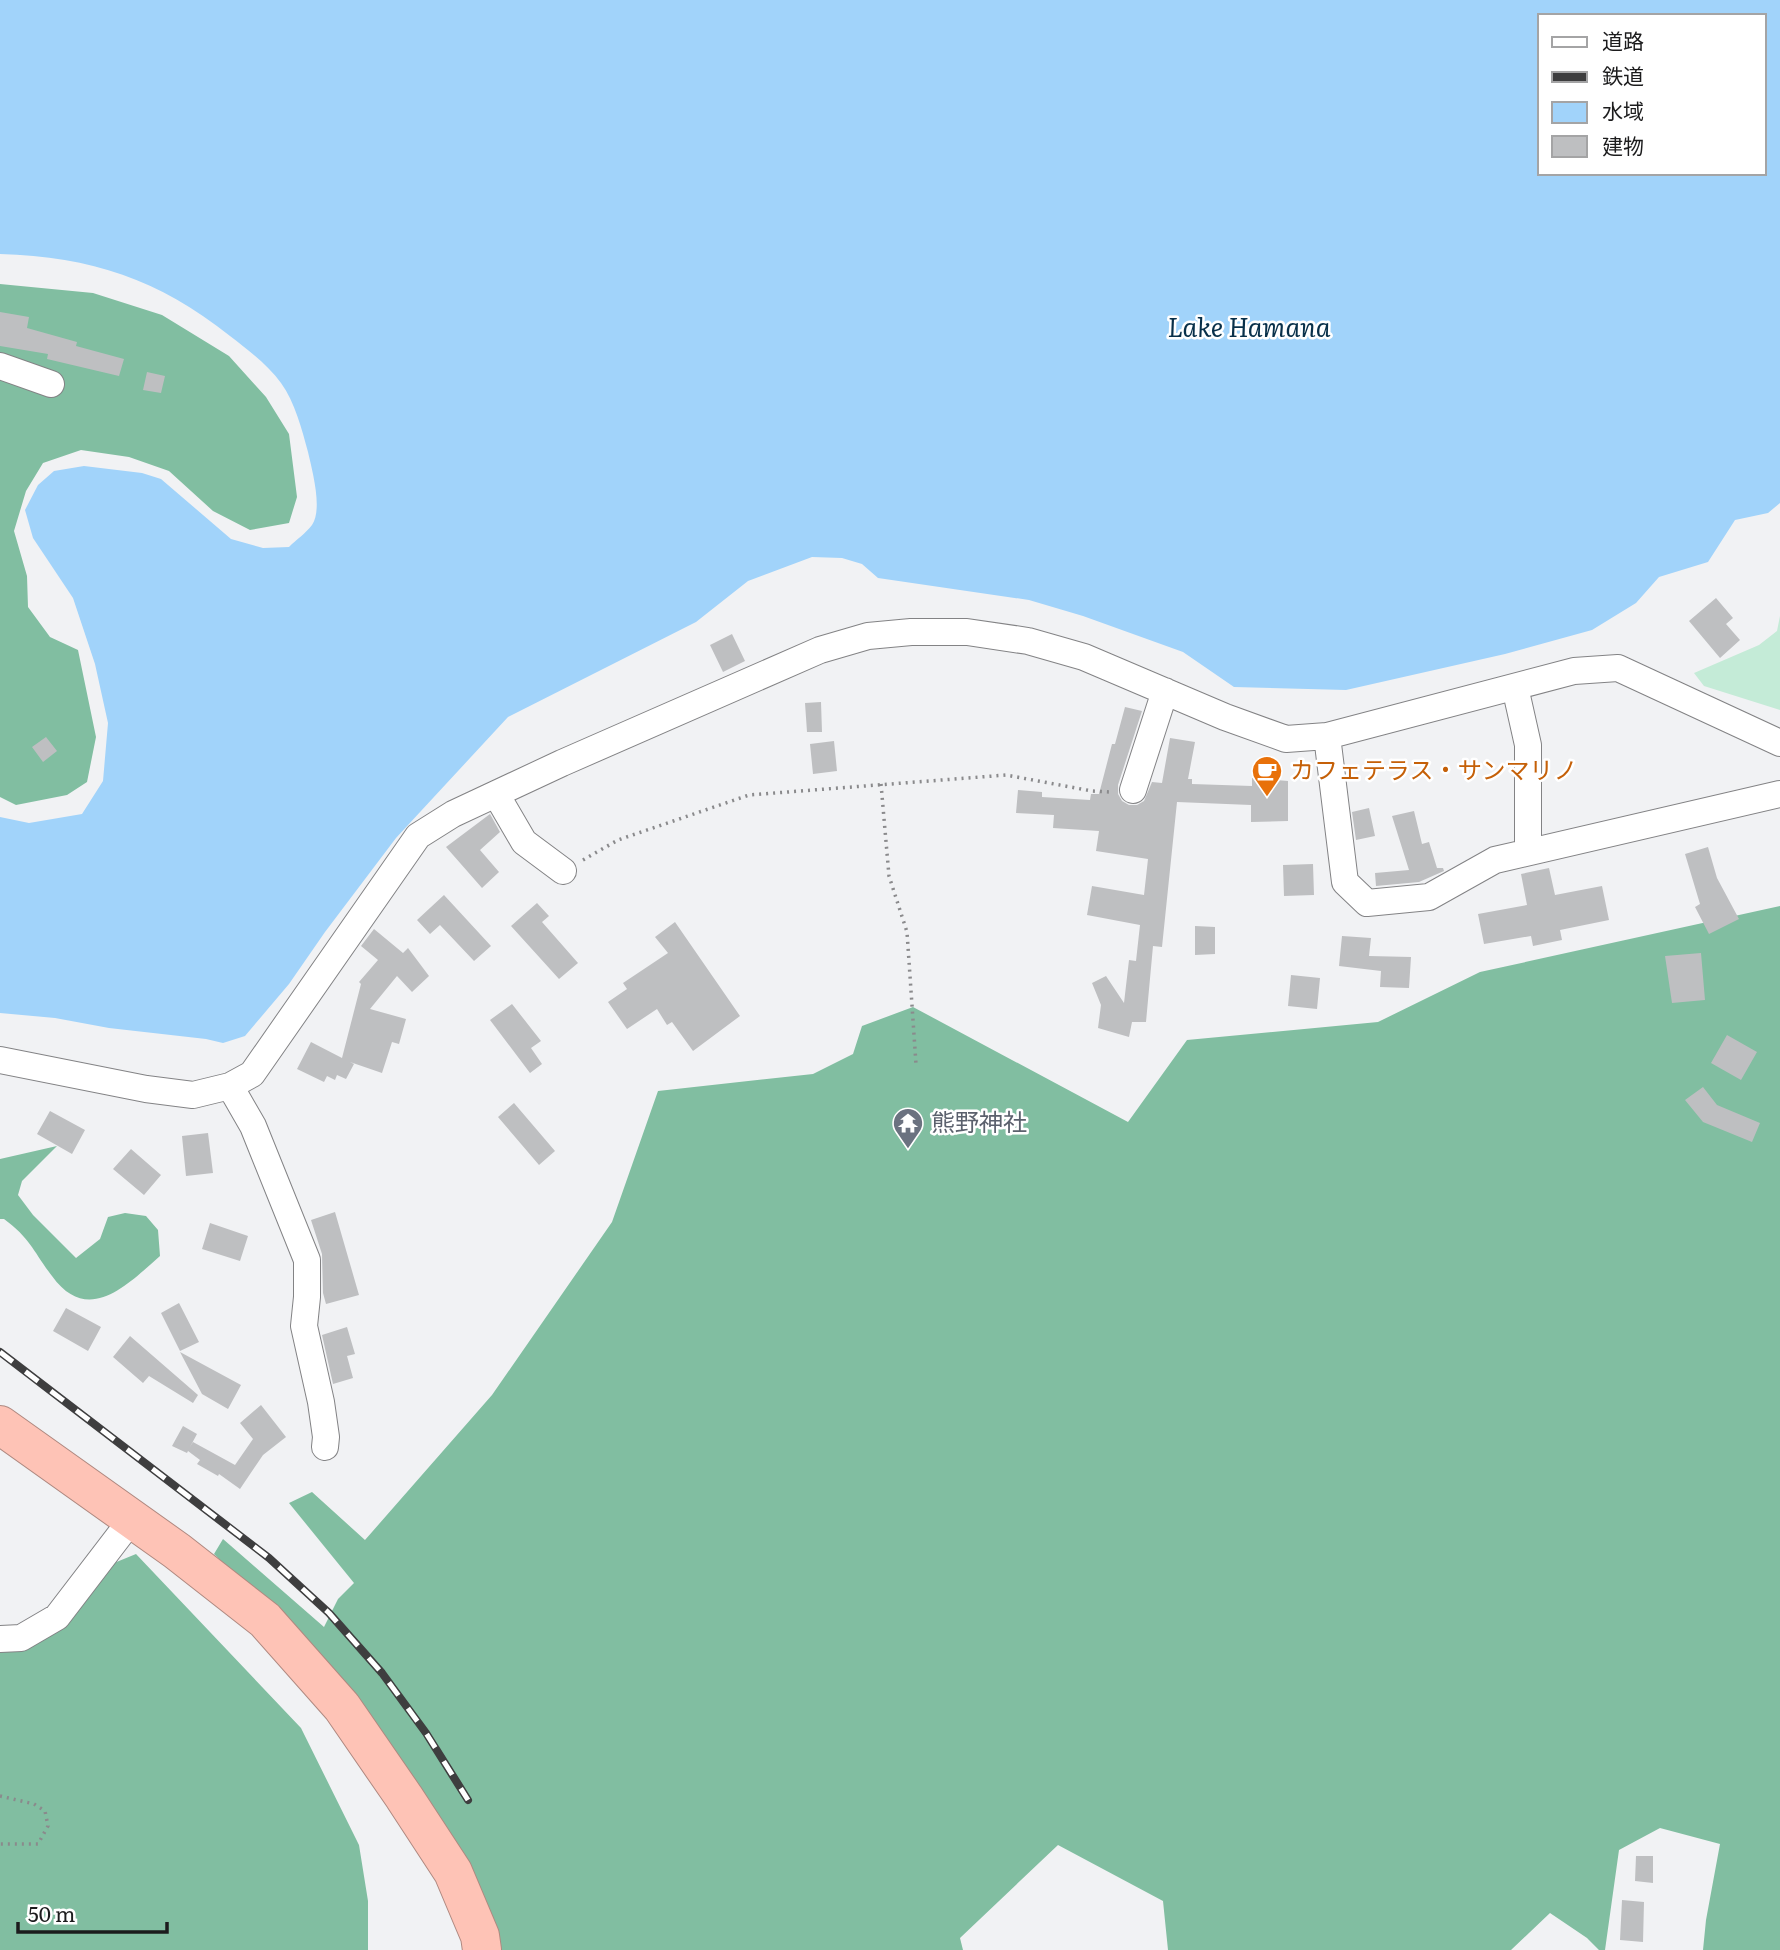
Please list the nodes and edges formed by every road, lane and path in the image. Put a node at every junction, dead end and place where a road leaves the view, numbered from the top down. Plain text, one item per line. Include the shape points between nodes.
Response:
1 (0, 366) edge
2 (51, 384) dead end
3 (1515, 687) junction
4 (1165, 691) junction
5 (1327, 736) junction
6 (1780, 743) edge
7 (881, 784) junction
8 (1133, 790) joint
9 (496, 794) junction
10 (1780, 794) edge
11 (1528, 851) junction
12 (563, 871) joint
13 (0, 1060) edge
14 (916, 1064) dead end
15 (230, 1086) junction
16 (0, 1425) edge
17 (325, 1447) dead end
18 (132, 1519) junction
19 (0, 1639) edge
20 (0, 1796) edge
21 (0, 1844) edge
22 (482, 1950) edge

1 - 2 street
3 - 5 street
3 - 6 street via 1574,671 1618,668
3 - 11 street via 1528,745
4 - 5 street via 1286,739
4 - 8 street
4 - 9 street via 1084,657 1028,640 967,632 867,636 820,650
5 - 11 street via 1345,882 1367,903 1429,897 1495,860
7 - 8 path via 1006,775 1092,791
7 - 12 path via 749,795 618,840
7 - 14 path via 889,876 907,932
9 - 12 street via 524,842
9 - 15 street via 418,836 253,1074
10 - 11 street
13 - 15 street via 193,1095
15 - 17 street via 253,1126 307,1260 304,1326 321,1402
16 - 18 highway
18 - 19 street via 57,1617 21,1638
18 - 22 highway via 265,1620 342,1707 453,1872
20 - 21 path via 46,1811 48,1826 38,1844

